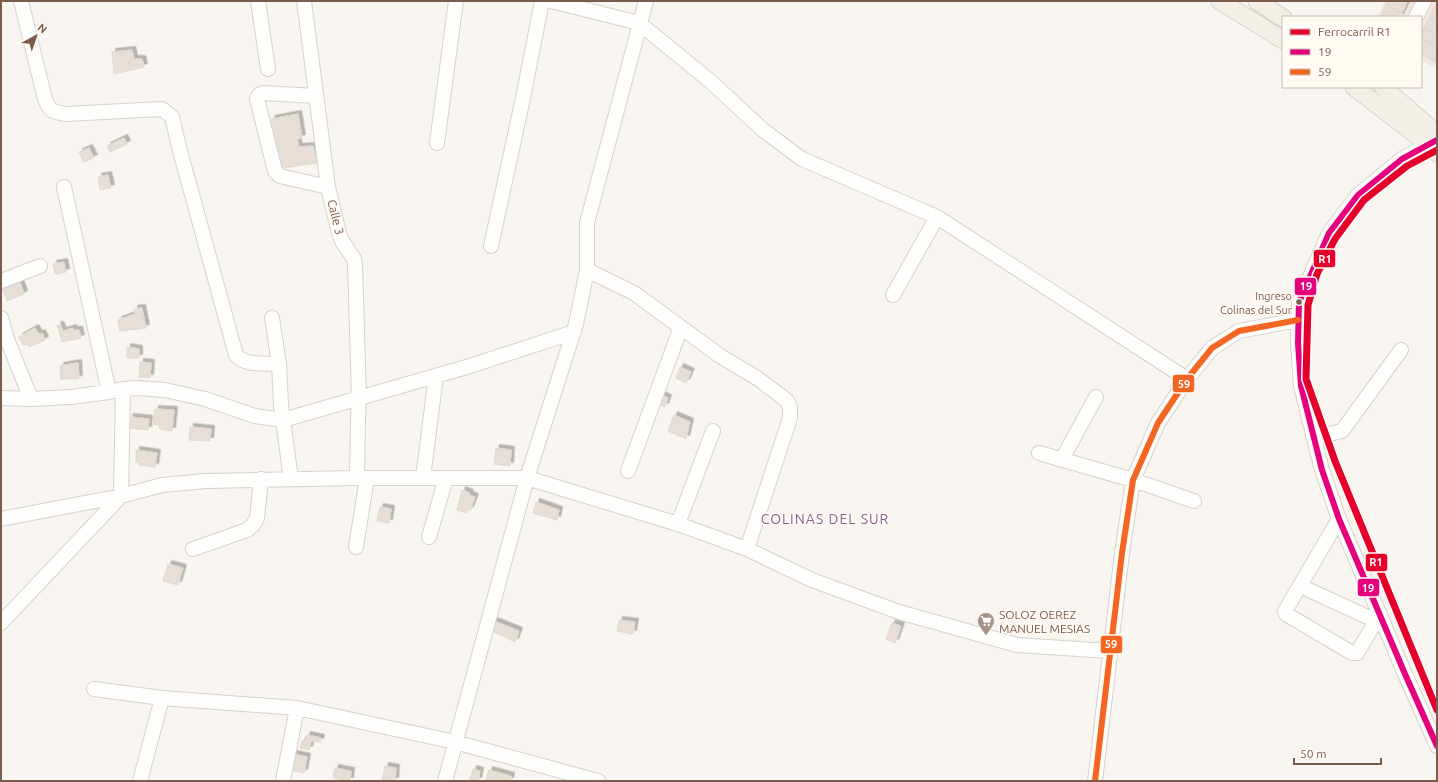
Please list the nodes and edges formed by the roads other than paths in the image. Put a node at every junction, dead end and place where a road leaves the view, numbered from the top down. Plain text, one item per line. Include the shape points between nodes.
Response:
1 (21, 1) edge
2 (258, 1) edge
3 (304, 1) edge
4 (456, 1) edge
5 (542, 1) edge
6 (551, 1) edge
7 (646, 1) edge
8 (1220, 1) edge
9 (1257, 1) edge
10 (1424, 1) edge
11 (1416, 16) edge
12 (1282, 17) edge
13 (639, 23) junction
14 (1282, 39) edge
15 (268, 69) dead end
16 (1355, 88) edge
17 (1384, 88) edge
18 (315, 96) junction
19 (437, 142) dead end
20 (1435, 143) edge
21 (64, 187) dead end
22 (328, 187) junction
23 (937, 217) junction
24 (491, 246) dead end
25 (40, 266) dead end
26 (588, 270) junction
27 (1, 281) edge
28 (893, 295) dead end
29 (1, 318) edge
30 (272, 318) dead end
31 (1298, 320) junction
32 (681, 327) junction
33 (574, 332) junction
34 (4, 339) edge
35 (1401, 350) dead end
36 (279, 364) junction
37 (436, 376) junction
38 (1187, 379) junction
39 (123, 389) junction
40 (108, 392) junction
41 (1096, 397) dead end
42 (1, 398) edge
43 (31, 399) junction
44 (359, 399) junction
45 (283, 420) junction
46 (713, 431) dead end
47 (1314, 436) junction
48 (1039, 453) dead end
49 (1062, 460) junction
50 (628, 471) dead end
51 (362, 478) junction
52 (423, 478) junction
53 (446, 478) junction
54 (527, 478) junction
55 (291, 479) junction
56 (261, 480) junction
57 (1133, 480) junction
58 (121, 496) junction
59 (1194, 501) dead end
60 (1, 519) edge
61 (1339, 519) junction
62 (678, 524) junction
63 (429, 537) dead end
64 (356, 547) dead end
65 (194, 549) dead end
66 (747, 549) junction
67 (1308, 590) dead end
68 (1, 623) edge
69 (1110, 651) junction
70 (94, 689) dead end
71 (162, 698) junction
72 (297, 708) junction
73 (455, 742) junction
74 (1437, 746) edge
75 (140, 781) edge
76 (283, 781) edge
77 (445, 781) edge
78 (598, 781) edge
79 (1095, 781) edge

1 - 36 street via 45,100 53,112 66,114 162,109 172,117 236,355 248,362
2 - 15 street
3 - 18 street, Calle 3
4 - 19 street
5 - 24 street
6 - 13 street
7 - 13 street
8 - 14 main road
9 - 12 main road
10 - 11 street
13 - 23 street via 710,81 763,130 802,159
13 - 26 street via 587,223
16 - 20 main road
17 - 20 main road
18 - 22 street, Calle 3
18 - 22 street via 263,93 257,99 275,171 280,176
20 - 31 street via 1402,159 1358,195 1329,233 1299,302
21 - 40 street
22 - 44 street, Calle 3 via 339,233 355,264
23 - 28 street
23 - 38 street
25 - 27 street
26 - 32 street via 634,293
26 - 33 street
29 - 34 street
30 - 36 street
31 - 38 street via 1239,331 1212,348
31 - 47 street via 1301,386
32 - 50 street
32 - 66 street via 787,400 790,407 790,418
33 - 37 street
33 - 54 street
34 - 43 street
35 - 47 street via 1342,430
36 - 45 street
37 - 44 street
37 - 52 street
38 - 57 street via 1158,423
39 - 40 street
39 - 45 street via 165,390 205,399 254,416
39 - 58 street
40 - 43 street
41 - 49 street
42 - 43 street
44 - 45 street
44 - 51 street, Calle 3
45 - 55 street
46 - 62 street
47 - 61 street via 1322,470
48 - 49 street
49 - 57 street
51 - 52 street
51 - 55 street
51 - 64 street, Calle 3
52 - 53 street
53 - 54 street
53 - 63 street
54 - 62 street
54 - 73 street
55 - 56 street
56 - 58 street via 205,480 162,485
56 - 65 street via 257,518 253,525 247,530
57 - 59 street
57 - 69 street
58 - 60 street
58 - 68 street
61 - 67 street via 1285,611 1286,614 1352,653 1357,653 1373,626 1372,619
61 - 74 street
62 - 66 street
66 - 69 street via 812,580 899,612 1017,645
69 - 79 street
70 - 71 street
71 - 72 street
71 - 75 street
72 - 73 street
72 - 76 street
73 - 77 street
73 - 78 street

